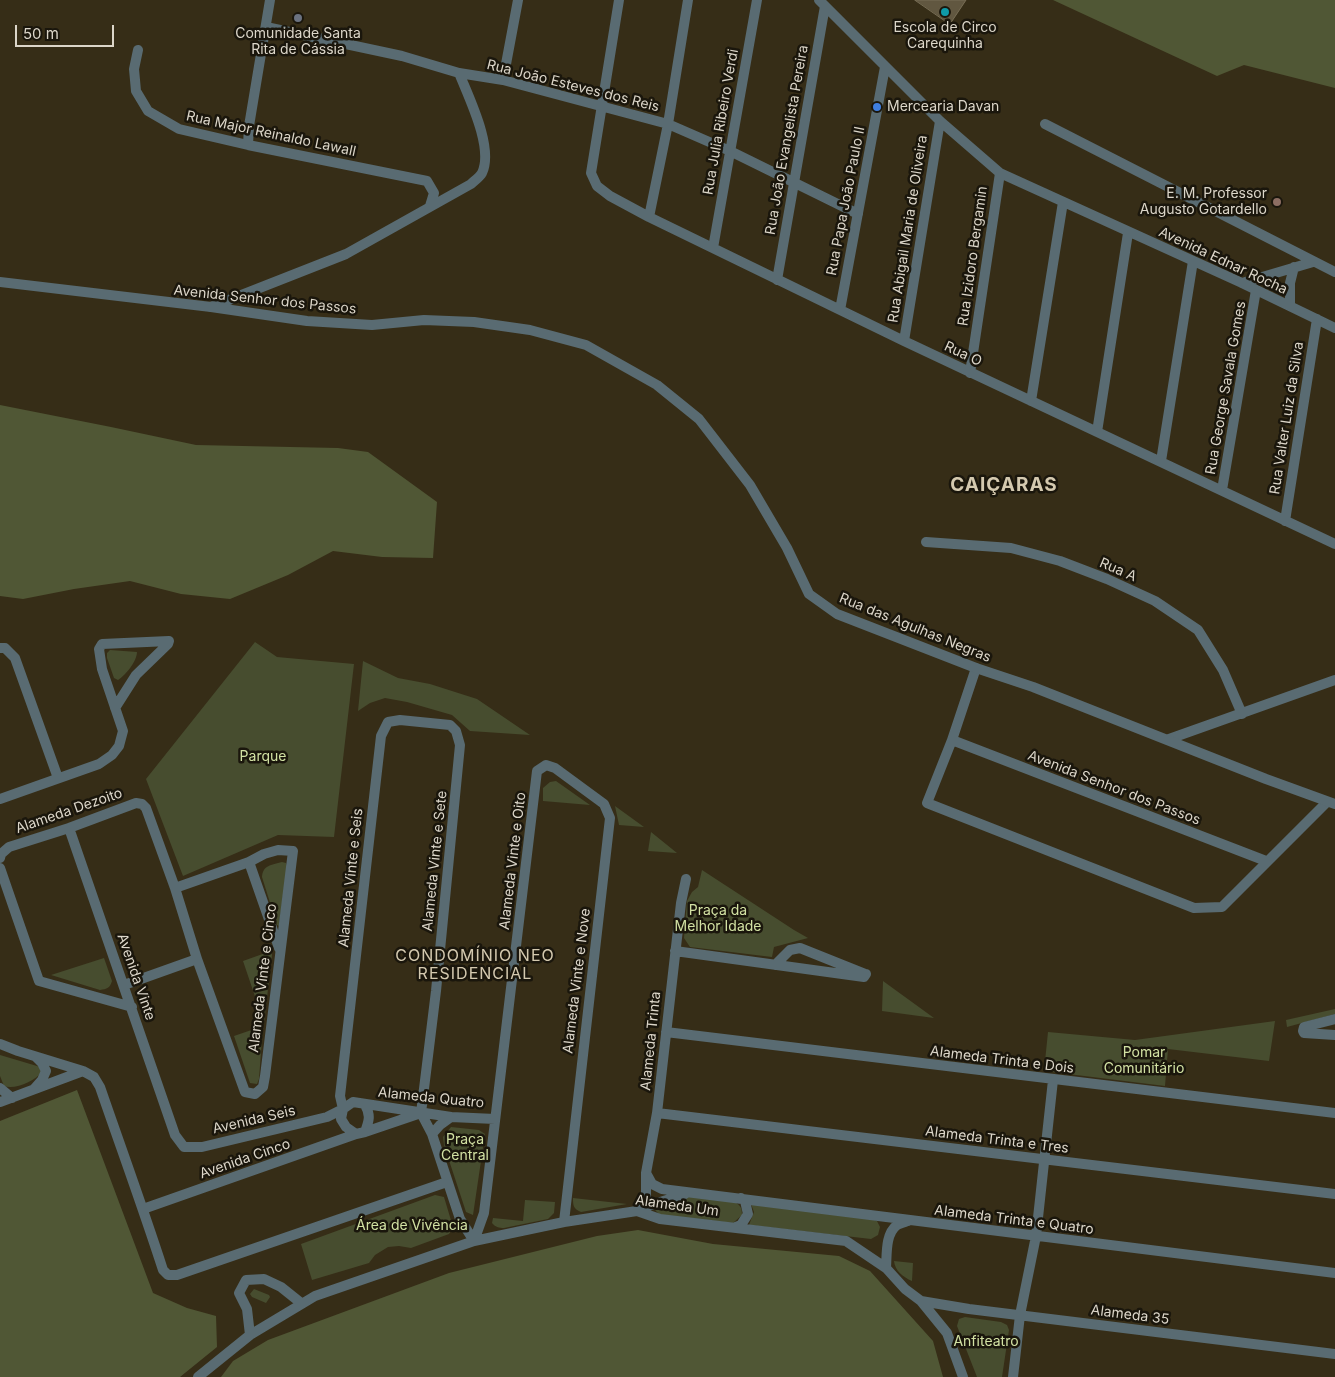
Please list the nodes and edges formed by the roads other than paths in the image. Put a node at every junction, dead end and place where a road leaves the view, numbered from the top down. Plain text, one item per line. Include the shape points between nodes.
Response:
1 (270, 0) edge
2 (518, 0) edge
3 (619, 0) edge
4 (688, 0) edge
5 (757, 0) edge
6 (822, 3) edge
7 (266, 27) junction
8 (138, 50) dead end
9 (885, 66) junction
10 (459, 73) junction
11 (503, 80) junction
12 (603, 106) junction
13 (940, 121) junction
14 (668, 124) junction
15 (1045, 124) dead end
16 (248, 145) junction
17 (730, 151) junction
18 (1000, 173) junction
19 (794, 182) junction
20 (1063, 202) junction
21 (430, 206) junction
22 (858, 214) junction
23 (649, 217) junction
24 (1128, 232) junction
25 (713, 248) junction
26 (1193, 261) junction
27 (1313, 262) junction
28 (1294, 267) junction
29 (1335, 272) edge
30 (777, 280) junction
31 (0, 282) edge
32 (1242, 283) junction
33 (1256, 290) junction
34 (1290, 306) junction
35 (211, 307) junction
36 (840, 310) junction
37 (1317, 319) junction
38 (1335, 328) edge
39 (904, 341) junction
40 (586, 345) joint
41 (970, 372) junction
42 (1031, 400) junction
43 (1097, 432) junction
44 (1161, 461) junction
45 (1222, 490) junction
46 (1285, 521) junction
47 (926, 542) dead end
48 (1335, 544) edge
49 (0, 648) edge
50 (976, 668) junction
51 (102, 670) junction
52 (136, 675) junction
53 (1335, 680) edge
54 (115, 708) junction
55 (1242, 714) junction
56 (456, 731) joint
57 (1169, 739) junction
58 (952, 740) junction
59 (555, 768) joint
60 (58, 778) junction
61 (0, 799) edge
62 (1331, 803) edge
63 (69, 828) junction
64 (0, 856) edge
65 (1266, 861) junction
66 (249, 862) junction
67 (0, 868) edge
68 (686, 879) dead end
69 (175, 888) junction
70 (280, 951) junction
71 (675, 952) junction
72 (197, 959) junction
73 (775, 964) junction
74 (124, 985) junction
75 (132, 1007) junction
76 (1335, 1019) edge
77 (666, 1032) junction
78 (1335, 1035) edge
79 (0, 1044) edge
80 (0, 1051) edge
81 (18, 1051) junction
82 (36, 1057) junction
83 (83, 1071) junction
84 (1053, 1080) junction
85 (0, 1088) edge
86 (33, 1090) junction
87 (12, 1098) junction
88 (0, 1102) edge
89 (365, 1105) junction
90 (343, 1109) junction
91 (657, 1112) junction
92 (421, 1113) junction
93 (1335, 1113) edge
94 (451, 1117) junction
95 (495, 1118) junction
96 (360, 1133) junction
97 (432, 1134) junction
98 (175, 1135) joint
99 (1044, 1160) junction
100 (646, 1173) junction
101 (447, 1182) junction
102 (689, 1193) junction
103 (1335, 1194) edge
104 (741, 1198) junction
105 (143, 1209) junction
106 (641, 1209) junction
107 (484, 1214) junction
108 (460, 1219) junction
109 (909, 1220) junction
110 (564, 1222) junction
111 (736, 1227) junction
112 (1036, 1236) junction
113 (474, 1241) junction
114 (886, 1268) junction
115 (1335, 1273) edge
116 (921, 1302) junction
117 (301, 1303) junction
118 (1020, 1315) junction
119 (250, 1335) junction
120 (1335, 1354) edge
121 (198, 1377) edge
122 (963, 1377) edge
123 (1013, 1377) edge

1 - 7 street
2 - 11 street
3 - 12 street
4 - 14 street
5 - 17 street, Rua Julia Ribeiro Verdi
6 - 9 street, Avenida Ednar Rocha
6 - 19 street, Rua João Evangelista Pereira
7 - 10 street, Rua João Esteves dos Reis via 402,56
7 - 16 street via 248,126
8 - 16 street, Rua Major Reinaldo Lawall via 134,69 136,91 148,111 179,129
9 - 13 street, Avenida Ednar Rocha
9 - 22 street, Rua Papa João Paulo II
10 - 11 street, Rua João Esteves dos Reis
10 - 21 street via 482,134 485,155 482,174 471,184
11 - 12 street, Rua João Esteves dos Reis
12 - 14 street, Rua João Esteves dos Reis
12 - 23 street, Rua O via 591,173 597,186 610,196
13 - 18 street, Avenida Ednar Rocha
13 - 39 street, Rua Abigail Maria de Oliveira
14 - 17 street, Rua João Esteves dos Reis
14 - 23 street
15 - 27 street
16 - 21 street, Rua Major Reinaldo Lawall via 427,181 434,193
17 - 19 street, Rua João Esteves dos Reis
17 - 25 street, Rua Julia Ribeiro Verdi
18 - 20 street, Avenida Ednar Rocha
18 - 41 street, Rua Izidoro Bergamin
19 - 22 street, Rua João Esteves dos Reis
19 - 30 street, Rua João Evangelista Pereira
20 - 24 street, Avenida Ednar Rocha
20 - 42 street
21 - 35 street via 346,254
22 - 36 street, Rua Papa João Paulo II
23 - 25 street, Rua O
24 - 26 street, Avenida Ednar Rocha
24 - 43 street
25 - 30 street, Rua O
26 - 32 street, Avenida Ednar Rocha
26 - 44 street
27 - 28 street
27 - 29 street
28 - 32 street
28 - 34 street
30 - 36 street, Rua O
31 - 35 street, Avenida Senhor dos Passos
32 - 33 street, Avenida Ednar Rocha
33 - 34 street, Avenida Ednar Rocha
33 - 45 street, Rua George Savala Gomes
34 - 37 street, Avenida Ednar Rocha
35 - 40 street, Avenida Senhor dos Passos via 307,321 372,325 424,320 474,322 530,330
36 - 39 street, Rua O
37 - 38 street, Avenida Ednar Rocha
37 - 46 street, Rua Valter Luiz da Silva
39 - 41 street, Rua O
40 - 50 street, Rua das Agulhas Negras via 657,385 699,418 750,485 787,548 809,594 837,614
41 - 42 street, Rua O
42 - 43 street, Rua O
43 - 44 street, Rua O
44 - 45 street, Rua O
45 - 46 street, Rua O
46 - 48 street, Rua O
47 - 55 street, Rua A via 1011,548 1060,561 1155,601 1198,630 1223,670
49 - 60 street via 5,648 15,658
50 - 57 street, Rua das Agulhas Negras
50 - 58 street
51 - 52 street via 113,684 120,685
51 - 52 street via 99,648 102,644 168,641
51 - 54 street
52 - 54 street
53 - 55 street
54 - 60 street via 123,731 116,750 99,764
55 - 57 street
56 - 90 street, Alameda Vinte e Seis via 450,725 400,720 388,722 381,736 340,1096
56 - 92 street, Alameda Vinte e Sete via 460,745
57 - 62 street, Rua das Agulhas Negras
58 - 65 street, Avenida Senhor dos Passos
58 - 65 street via 927,803 1194,908 1222,907
59 - 95 street, Alameda Vinte e Oito via 546,765 537,771
59 - 110 street, Alameda Vinte e Nove via 604,804 610,818
60 - 61 street
62 - 65 street
63 - 64 street, Alameda Dezoito via 9,847
63 - 69 street, Alameda Dezoito via 136,803 142,804
63 - 74 street, Avenida Vinte
66 - 69 street
66 - 70 street
66 - 70 street, Alameda Vinte e Cinco via 278,850 293,851
67 - 75 street via 39,981
68 - 71 street, Alameda Trinta
69 - 72 street
70 - 72 street, Alameda Vinte e Cinco via 263,1087 255,1094 245,1092
71 - 73 street
71 - 77 street, Alameda Trinta
72 - 74 street
73 - 73 street via 864,977 866,974 800,948 790,950
74 - 75 street, Avenida Vinte
75 - 98 street, Avenida Vinte
76 - 78 street via 1303,1029 1304,1033
77 - 84 street, Alameda Trinta e Dois
77 - 91 street, Alameda Trinta
79 - 81 street
80 - 81 street
81 - 82 street
82 - 83 street
82 - 86 street via 46,1071
83 - 86 street
83 - 105 street via 94,1077 100,1087
84 - 93 street, Alameda Trinta e Dois
84 - 99 street
85 - 87 street
86 - 87 street
87 - 88 street
89 - 90 street via 353,1102
89 - 92 street, Alameda Quatro
89 - 96 street via 369,1113
90 - 96 street via 341,1119 346,1127
90 - 98 street, Avenida Seis via 328,1118 202,1147 184,1147
91 - 99 street, Alameda Trinta e Tres
91 - 100 street, Alameda Trinta
92 - 94 street, Alameda Quatro
92 - 96 street, Avenida Cinco
92 - 97 street
94 - 95 street, Alameda Quatro
94 - 97 street
95 - 107 street, Alameda Vinte e Oito
96 - 105 street, Avenida Cinco
97 - 101 street
99 - 103 street, Alameda Trinta e Tres
99 - 112 street
100 - 102 street, Alameda Trinta e Quatro via 652,1184 662,1189
100 - 106 street, Alameda Trinta
101 - 105 street via 168,1276 163,1270
101 - 108 street
102 - 104 street, Alameda Trinta e Quatro
102 - 106 street, Alameda Trinta e Quatro
104 - 109 street, Alameda Trinta e Quatro
104 - 111 street via 748,1214
106 - 110 street, Alameda Um
106 - 111 street, Alameda Um via 660,1218
107 - 108 street via 474,1222
107 - 113 street, Alameda Vinte e Oito
108 - 113 street
109 - 112 street, Alameda Trinta e Quatro
109 - 114 street via 896,1226 890,1236
110 - 113 street, Alameda Um
111 - 114 street, Alameda Um via 846,1241
112 - 115 street, Alameda Trinta e Quatro
112 - 118 street
113 - 117 street, Alameda Um
114 - 116 street, Alameda Um
116 - 118 street, Alameda 35
116 - 122 street, Alameda Um via 947,1333
117 - 119 street, Alameda Um
117 - 119 street via 282,1287 264,1279 246,1280 239,1293 246,1309
118 - 120 street, Alameda 35
118 - 123 street
119 - 121 street, Alameda Um

